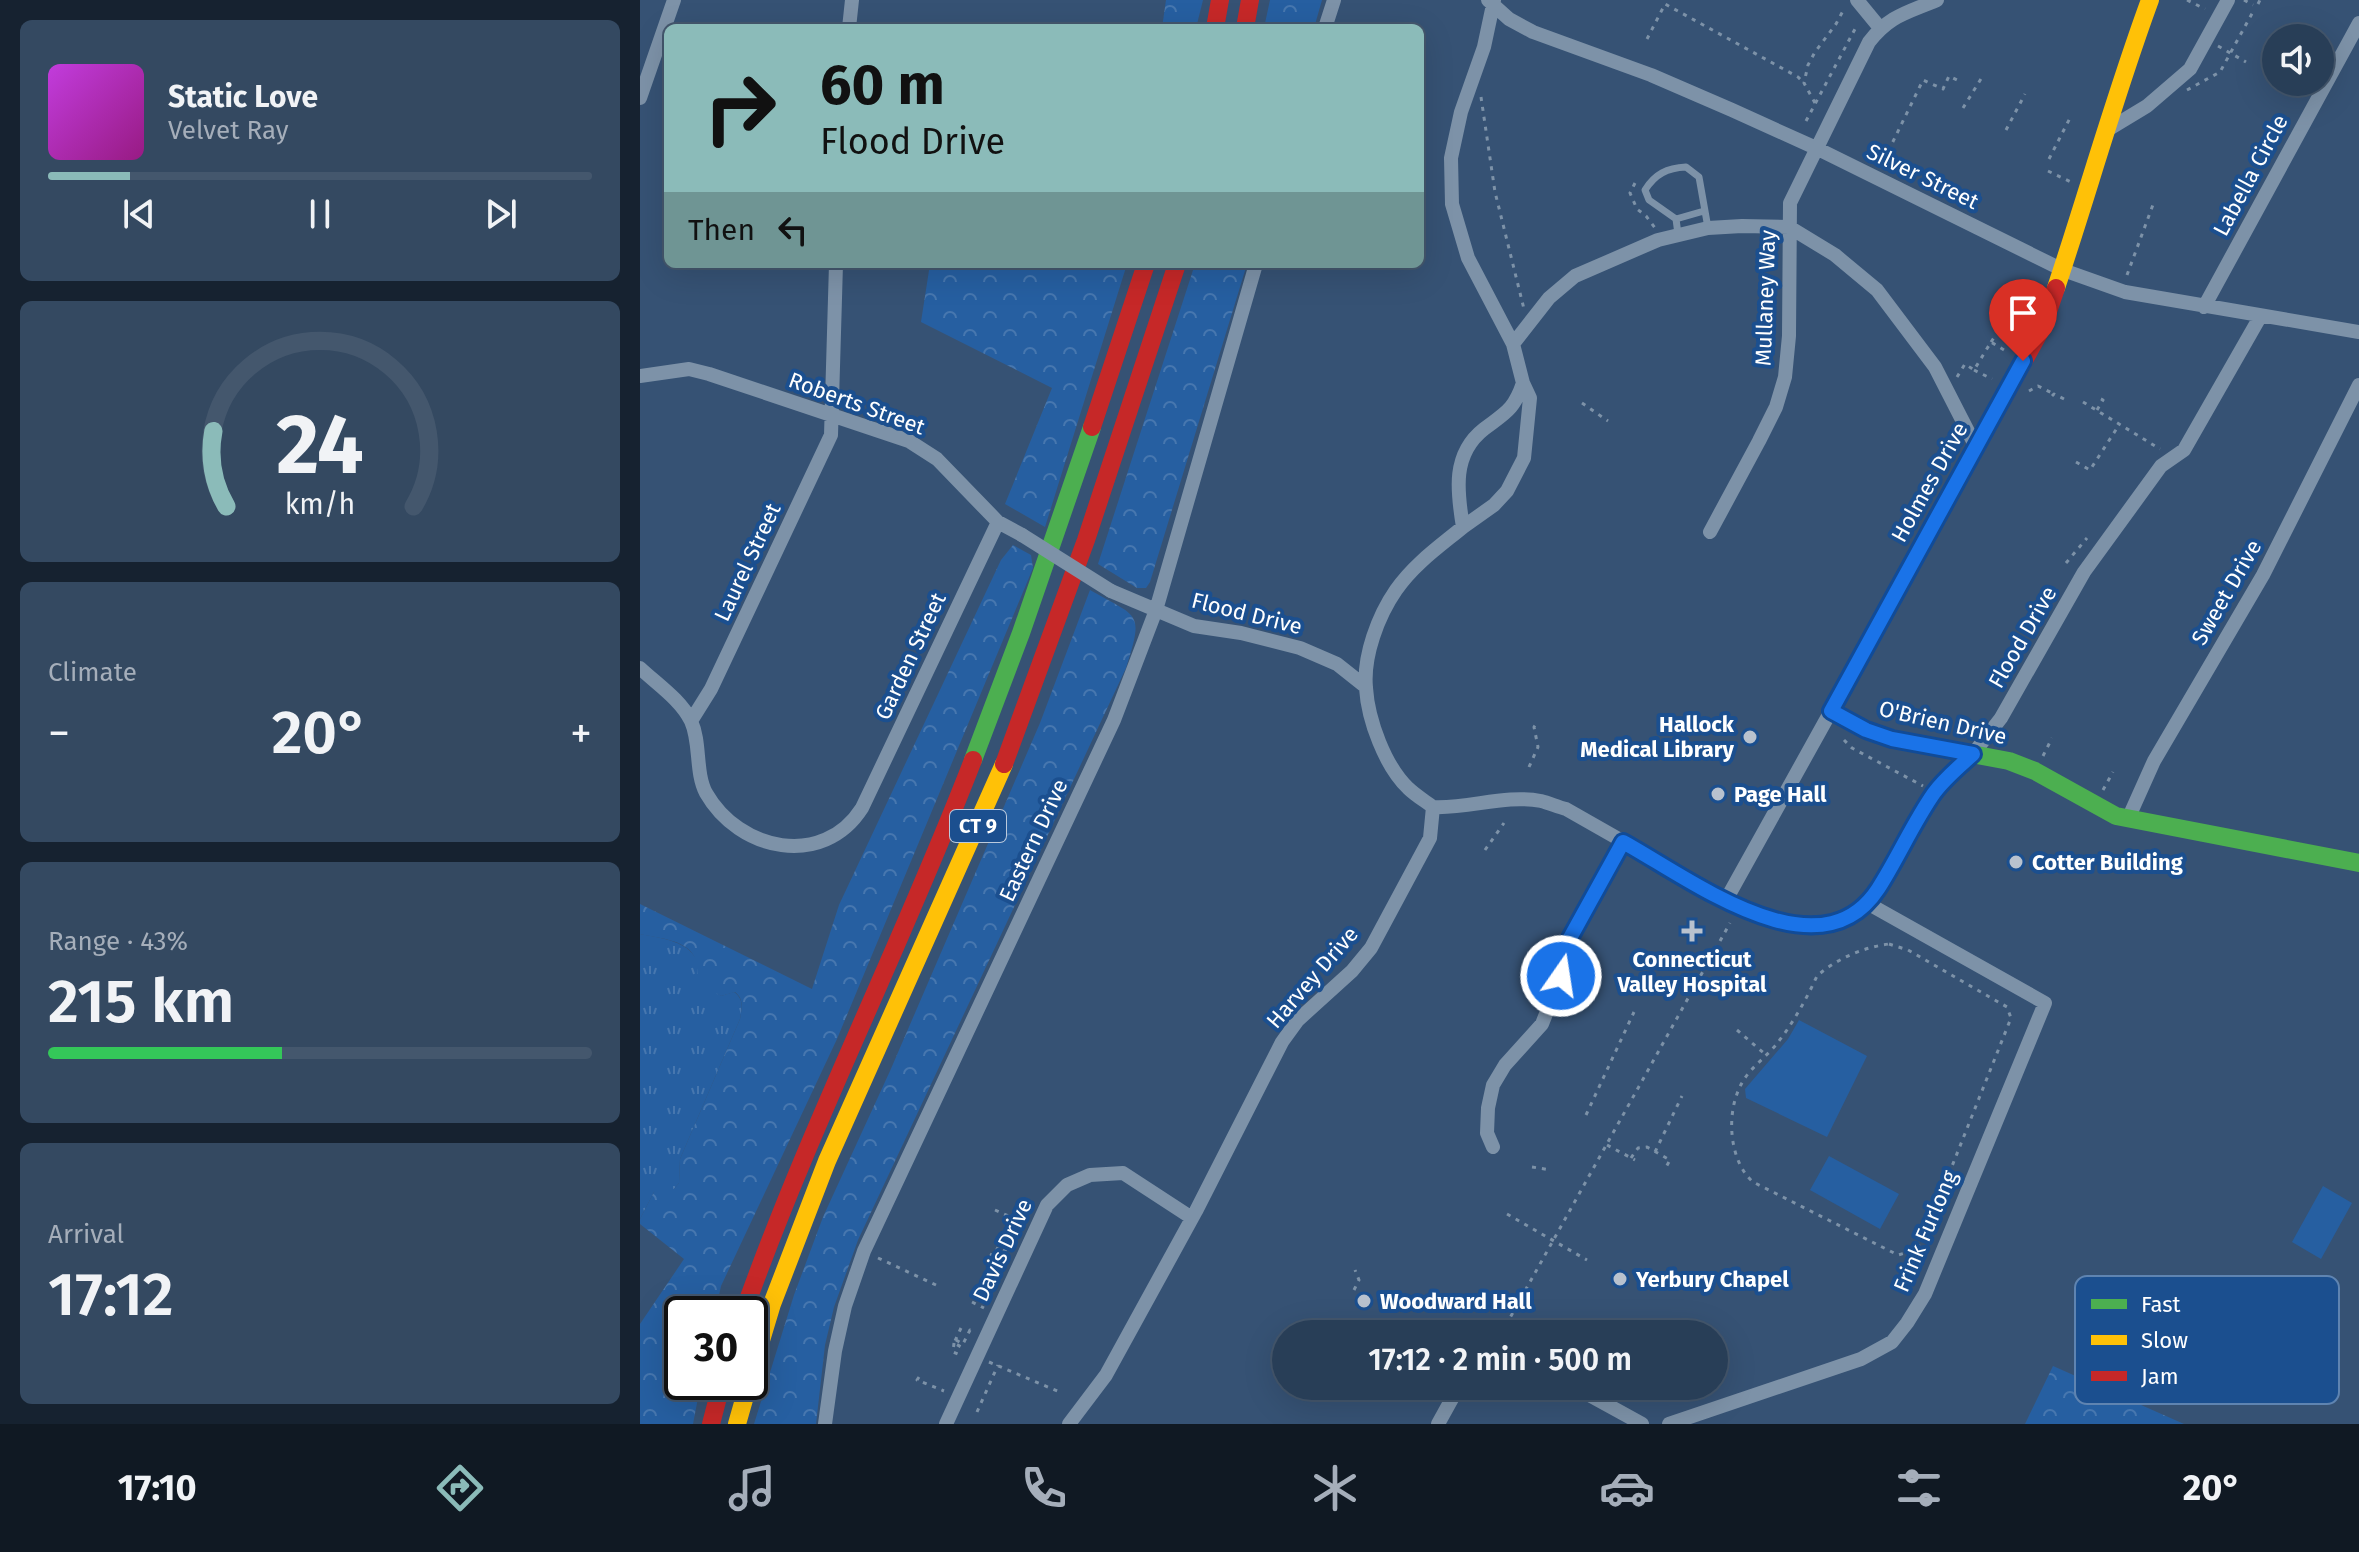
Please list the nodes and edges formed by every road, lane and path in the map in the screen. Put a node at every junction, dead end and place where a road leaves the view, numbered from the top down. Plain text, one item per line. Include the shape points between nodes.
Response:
1 (674, 0) edge
2 (852, 0) edge
3 (1220, 0) edge
4 (1250, 0) edge
5 (1334, 0) edge
6 (1937, 0) edge
7 (2150, 0) edge
8 (2187, 0) edge
9 (2228, 0) edge
10 (2244, 0) edge
11 (1491, 2) edge
12 (1666, 2) edge
13 (2257, 3) edge
14 (1851, 4) edge
15 (2199, 6) dead end
16 (2359, 23) edge
17 (666, 24) edge
18 (849, 24) edge
19 (1216, 24) edge
20 (1246, 24) edge
21 (1326, 24) edge
22 (1880, 28) junction
23 (664, 29) edge
24 (1855, 29) dead end
25 (1647, 39) dead end
26 (2227, 51) dead end
27 (2246, 62) dead end
28 (1984, 74) dead end
29 (1957, 80) dead end
30 (1804, 83) junction
31 (1481, 92) dead end
32 (2025, 94) dead end
33 (640, 98) edge
34 (1815, 103) junction
35 (1963, 108) dead end
36 (2071, 116) dead end
37 (1806, 121) dead end
38 (2006, 130) dead end
39 (2104, 132) junction
40 (1816, 148) junction
41 (2049, 159) dead end
42 (1884, 160) dead end
43 (2048, 171) dead end
44 (2089, 191) junction
45 (2154, 202) dead end
46 (1704, 211) junction
47 (1677, 226) junction
48 (1789, 227) junction
49 (1708, 228) junction
50 (836, 268) edge
51 (1145, 268) edge
52 (1176, 268) edge
53 (1255, 268) edge
54 (2063, 270) junction
55 (2127, 275) dead end
56 (2204, 307) junction
57 (2009, 309) dead end
58 (1524, 310) dead end
59 (2260, 317) junction
60 (2043, 326) junction
61 (2359, 332) edge
62 (1996, 335) dead end
63 (1991, 342) junction
64 (1513, 344) junction
65 (2006, 351) dead end
66 (1974, 370) junction
67 (1980, 373) dead end
68 (640, 376) edge
69 (1523, 383) junction
70 (1949, 383) junction
71 (2359, 385) edge
72 (2022, 394) dead end
73 (2099, 398) dead end
74 (2066, 400) dead end
75 (2083, 402) dead end
76 (1582, 403) dead end
77 (2097, 410) junction
78 (833, 417) junction
79 (1608, 421) dead end
80 (2119, 425) junction
81 (1976, 447) junction
82 (2173, 457) junction
83 (2076, 462) dead end
84 (998, 522) junction
85 (1463, 527) junction
86 (1710, 532) dead end
87 (2087, 538) dead end
88 (2066, 563) dead end
89 (1156, 610) junction
90 (640, 668) edge
91 (1366, 687) junction
92 (1831, 711) junction
93 (691, 721) junction
94 (1536, 724) dead end
95 (1973, 754) junction
96 (1529, 767) dead end
97 (1433, 807) junction
98 (2128, 819) junction
99 (1504, 823) dead end
100 (1623, 842) junction
101 (1485, 850) dead end
102 (2359, 863) edge
103 (1726, 900) junction
104 (1867, 903) junction
105 (1730, 923) dead end
106 (1634, 1012) dead end
107 (1737, 1030) dead end
108 (1766, 1055) junction
109 (1682, 1096) dead end
110 (1586, 1115) dead end
111 (1607, 1145) junction
112 (1493, 1147) dead end
113 (1655, 1152) junction
114 (1532, 1167) dead end
115 (1665, 1169) dead end
116 (1551, 1170) dead end
117 (1507, 1214) dead end
118 (1192, 1218) junction
119 (1553, 1241) junction
120 (864, 1251) junction
121 (990, 1254) dead end
122 (1013, 1254) dead end
123 (1587, 1260) dead end
124 (1355, 1270) dead end
125 (936, 1285) dead end
126 (1354, 1290) dead end
127 (750, 1296) edge
128 (972, 1302) dead end
129 (987, 1309) dead end
130 (768, 1318) edge
131 (1509, 1320) edge
132 (961, 1328) dead end
133 (955, 1342) junction
134 (960, 1355) dead end
135 (985, 1360) dead end
136 (998, 1365) junction
137 (1062, 1393) dead end
138 (717, 1400) edge
139 (744, 1400) edge
140 (1451, 1400) edge
141 (1598, 1400) edge
142 (977, 1412) dead end
143 (711, 1424) edge
144 (737, 1424) edge
145 (825, 1424) edge
146 (946, 1424) edge
147 (1069, 1424) edge
148 (1438, 1424) edge
149 (1642, 1424) edge
150 (1669, 1424) edge

1 - 17 street
2 - 18 street
3 - 19 main road
4 - 20 main road
5 - 21 street
6 - 22 street via 1897,15
7 - 39 main road, Holmes Drive
8 - 15 path
9 - 39 street via 2190,69 2147,106
10 - 13 path
11 - 40 street, Silver Street via 1533,32 1651,75
11 - 64 street via 1484,47 1451,158 1452,204 1468,258
12 - 25 path
12 - 30 path
14 - 22 street
14 - 30 path via 1815,52
16 - 56 street, Labella Circle
22 - 40 street, Mullaney Way
23 - 33 street
24 - 34 path
26 - 27 path
28 - 35 path
29 - 42 path via 1949,76 1943,89 1923,80
30 - 34 path
31 - 58 path via 1495,192
32 - 38 path
34 - 37 path
36 - 41 path
39 - 44 main road, Holmes Drive
40 - 48 street, Mullaney Way via 1790,203
40 - 54 street, Silver Street
43 - 44 path
44 - 54 main road, Holmes Drive
45 - 55 path
46 - 47 lane
46 - 47 lane via 1699,177 1686,167 1669,168 1645,190
46 - 49 lane
47 - 49 street
47 - 64 street via 1658,240 1575,276 1549,298
48 - 49 street
48 - 70 street via 1835,255 1877,290
48 - 86 street, Mullaney Way via 1785,377 1776,407
50 - 78 street, Laurel Street
51 - 127 main road, CT 9 via 992,716 793,1179
52 - 130 main road, CT 9 via 1029,701 816,1189
53 - 89 street, Eastern Drive
54 - 56 street, Silver Street via 2125,292
54 - 60 main road, Holmes Drive
56 - 59 street, Silver Street
57 - 60 path via 2012,304
59 - 61 street, Silver Street
59 - 82 street, Flood Drive via 2184,450
60 - 81 main road, Holmes Drive
62 - 63 path
63 - 65 path
63 - 66 path
64 - 69 street
66 - 67 path
66 - 70 path via 1965,364
68 - 78 street, Roberts Street via 689,369
69 - 85 street via 1511,408 1480,432 1463,457 1458,489
69 - 85 street via 1530,415 1521,466 1507,491
70 - 81 street
71 - 98 street, Sweet Drive via 2263,575 2158,753
72 - 74 path via 2038,386
73 - 77 path via 2103,400
75 - 77 path
76 - 79 path
77 - 80 path
78 - 84 street, Roberts Street via 925,449
78 - 93 street, Laurel Street via 831,435
80 - 82 path
80 - 83 path via 2090,470
81 - 92 main road, Holmes Drive
82 - 95 street, Flood Drive via 2084,572 2001,718
84 - 89 street, Roberts Street, bridge via 1111,591
84 - 93 street, Garden Street via 862,808 839,834 819,844 771,844 732,826 704,790
85 - 91 street via 1397,589 1369,654
87 - 88 path
89 - 91 street, Flood Drive via 1194,626 1300,648 1337,664
89 - 120 street, Eastern Drive via 1114,720
90 - 93 street
91 - 97 street via 1389,764 1407,788
92 - 95 main road, O'Brien Drive via 1892,739
92 - 103 street
94 - 96 path via 1538,747
95 - 98 main road, O'Brien Drive via 2035,771
95 - 104 street, Flood Drive via 1935,793
97 - 100 street, Flood Drive via 1541,801 1566,809
97 - 118 street, Harvey Drive via 1430,838 1371,948 1282,1042
98 - 102 main road, O'Brien Drive
99 - 101 path
100 - 103 street, Flood Drive
100 - 112 street via 1570,938 1542,1024 1493,1085 1487,1133
103 - 104 street, Flood Drive via 1770,920 1803,926 1835,924
104 - 150 street, Frink Furlong via 2045,1003 1925,1294 1892,1342 1861,1359
105 - 111 path
106 - 110 path
107 - 108 path
108 - 108 path via 1737,1091 1733,1135 1743,1174 1890,1253 1905,1254 1923,1239 2011,1018 2007,1007 1908,950 1871,946 1817,976
109 - 113 path
111 - 113 path via 1633,1159 1643,1146
111 - 119 path
113 - 115 path via 1670,1160
114 - 116 path
117 - 119 path
118 - 146 street, Davis Drive via 1123,1173 1090,1175 1054,1195
118 - 147 street, Harvey Drive via 1106,1375
119 - 123 path
119 - 131 path
120 - 125 path
120 - 145 street, Eastern Drive via 845,1306
121 - 122 path via 994,1256 998,1247
124 - 126 path via 1359,1280
128 - 129 path
132 - 133 path
133 - 133 path via 966,1349 973,1331 963,1344
133 - 134 path via 953,1352
135 - 136 path
136 - 137 path
136 - 142 path
138 - 143 main road
139 - 144 main road, CT 9
140 - 148 street
141 - 149 street

